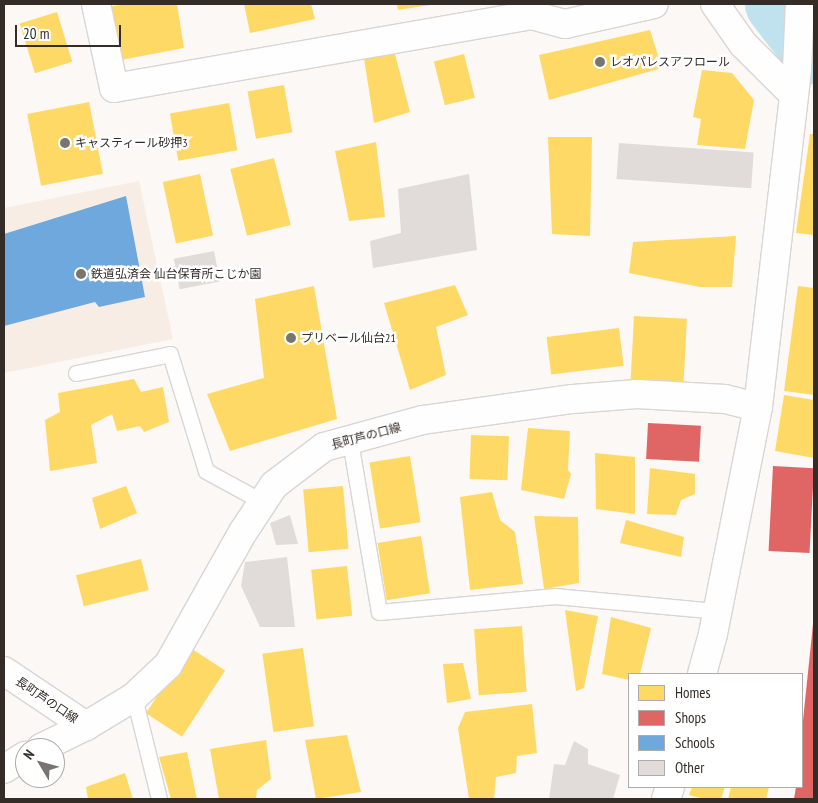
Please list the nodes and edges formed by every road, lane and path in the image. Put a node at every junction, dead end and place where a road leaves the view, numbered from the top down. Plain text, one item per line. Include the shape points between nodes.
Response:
1 (96, 4) edge
2 (654, 4) edge
3 (715, 4) edge
4 (800, 6) edge
5 (796, 82) junction
6 (76, 373) dead end
7 (758, 407) junction
8 (350, 441) junction
9 (263, 502) junction
10 (718, 611) junction
11 (4, 671) edge
12 (702, 673) edge
13 (134, 698) junction
14 (86, 726) junction
15 (62, 738) edge
16 (15, 762) edge
17 (4, 769) edge
18 (159, 799) edge

1 - 2 street via 114,88 531,16 565,24
3 - 5 street via 743,44
4 - 5 street
5 - 7 street
6 - 9 lane via 170,354 206,471
7 - 8 street, 長町芦の口線 via 725,399 637,394 423,420
7 - 10 street
8 - 9 street, 長町芦の口線 via 324,447 274,485
8 - 10 lane via 379,612 555,596
9 - 13 street, 長町芦の口線 via 168,665
10 - 12 street
11 - 14 street, 長町芦の口線
13 - 14 street, 長町芦の口線
13 - 18 lane
14 - 15 street
16 - 17 street

